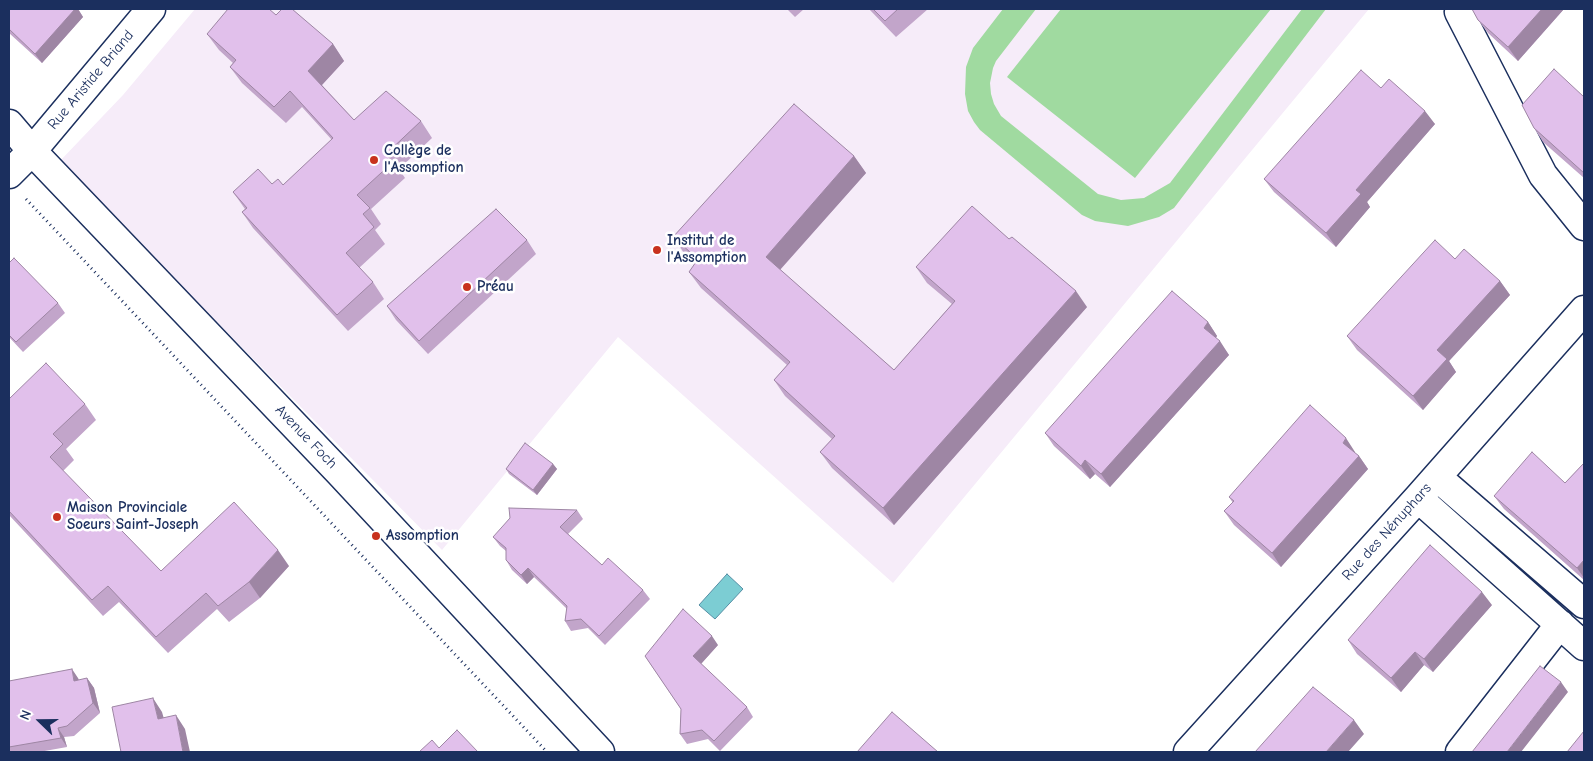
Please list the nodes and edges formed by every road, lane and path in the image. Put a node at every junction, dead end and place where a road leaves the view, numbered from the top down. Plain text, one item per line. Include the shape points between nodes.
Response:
1 (151, 9) edge
2 (1461, 9) edge
3 (9, 124) edge
4 (32, 150) junction
5 (16, 184) edge
6 (1584, 226) edge
7 (1584, 310) edge
8 (1437, 477) junction
9 (1418, 498) junction
10 (1584, 604) edge
11 (1560, 624) junction
12 (1584, 646) edge
13 (547, 752) edge
14 (600, 752) edge
15 (1188, 752) edge
16 (1460, 752) edge

1 - 4 street, Rue Aristide Briand
2 - 6 street via 1458,12 1543,175
3 - 4 street, Avenue Foch
4 - 5 street, Rue Aristide Briand
4 - 14 street, Avenue Foch
5 - 13 path
7 - 8 street, Rue des Nénuphars
8 - 9 street, Rue des Nénuphars
8 - 10 street
9 - 11 street
9 - 15 street, Rue des Nénuphars
11 - 12 street
11 - 16 street

